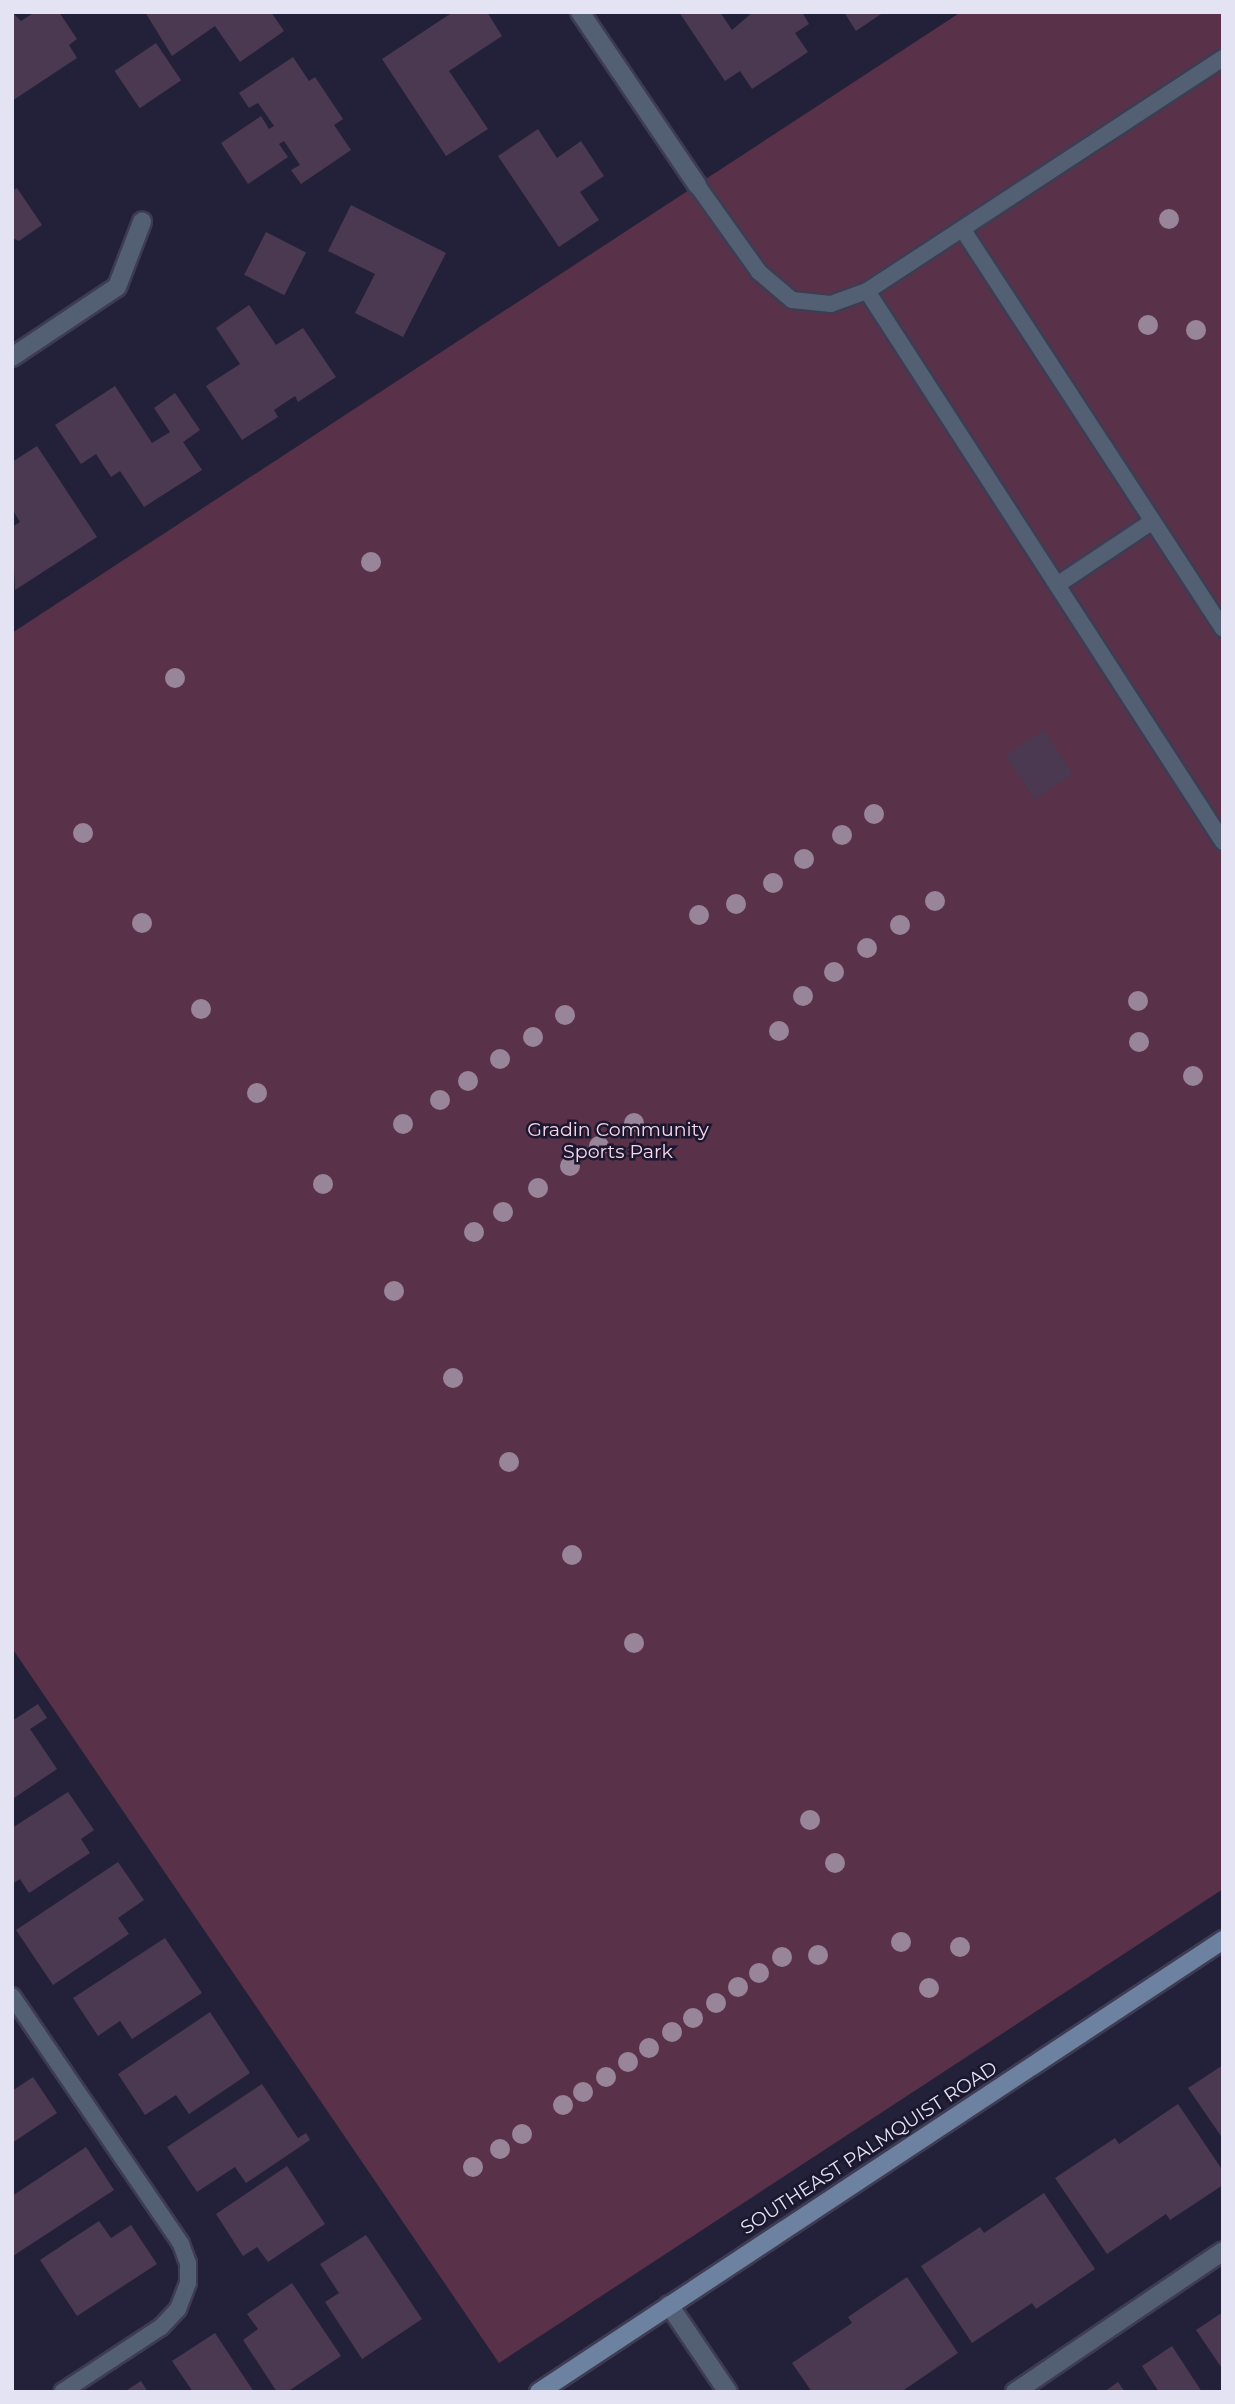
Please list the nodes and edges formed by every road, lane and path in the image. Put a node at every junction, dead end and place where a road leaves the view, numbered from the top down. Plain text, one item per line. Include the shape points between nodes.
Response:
1 (580, 12) edge
2 (1223, 58) edge
3 (697, 186) joint
4 (142, 222) dead end
5 (963, 230) junction
6 (867, 291) junction
7 (12, 357) edge
8 (1153, 522) junction
9 (1057, 585) junction
10 (1223, 629) edge
11 (1223, 842) edge
12 (1223, 1940) edge
13 (12, 1996) edge
14 (1223, 2251) edge
15 (669, 2305) junction
16 (550, 2389) edge
17 (62, 2392) edge
18 (728, 2392) edge
19 (1015, 2392) edge

1 - 3 street
2 - 5 lane
3 - 6 lane via 759,272 792,300 811,306 831,304
4 - 7 street via 117,287
5 - 6 lane
5 - 8 lane
6 - 9 lane
8 - 9 lane
8 - 10 lane
9 - 11 lane
12 - 15 main road, SOUTHEAST PALMQUIST ROAD
13 - 17 lane via 181,2244 188,2263 188,2283 178,2309 161,2327
14 - 19 street
15 - 16 main road, SOUTHEAST PALMQUIST ROAD
15 - 18 street

